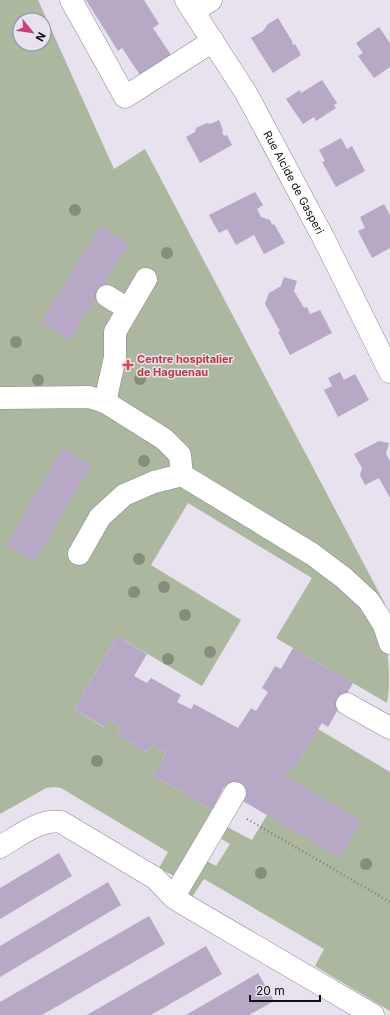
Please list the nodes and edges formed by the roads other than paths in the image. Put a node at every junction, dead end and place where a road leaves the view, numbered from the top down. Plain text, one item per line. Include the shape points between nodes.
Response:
1 (71, 0) edge
2 (197, 4) edge
3 (213, 41) junction
4 (146, 279) dead end
5 (107, 296) dead end
6 (128, 308) junction
7 (390, 372) edge
8 (2, 398) dead end
9 (105, 402) junction
10 (182, 475) junction
11 (79, 554) dead end
12 (390, 643) edge
13 (347, 704) dead end
14 (390, 728) edge
15 (231, 800) road end
16 (0, 846) edge
17 (179, 888) dead end
18 (373, 1015) edge

1 - 3 street via 125,97
2 - 3 street, Rue Alcide de Gasperi
3 - 7 street, Rue Alcide de Gasperi via 250,100 324,239
4 - 6 street
5 - 6 street
6 - 9 street via 115,332 114,357
8 - 9 street via 89,397
9 - 10 street via 164,439 180,455
10 - 11 street via 154,482 124,495 100,517
10 - 12 street via 312,554 344,578 369,601 384,625
13 - 14 street
15 - 17 street
16 - 18 street via 42,823 53,820 61,822 155,878 174,898

